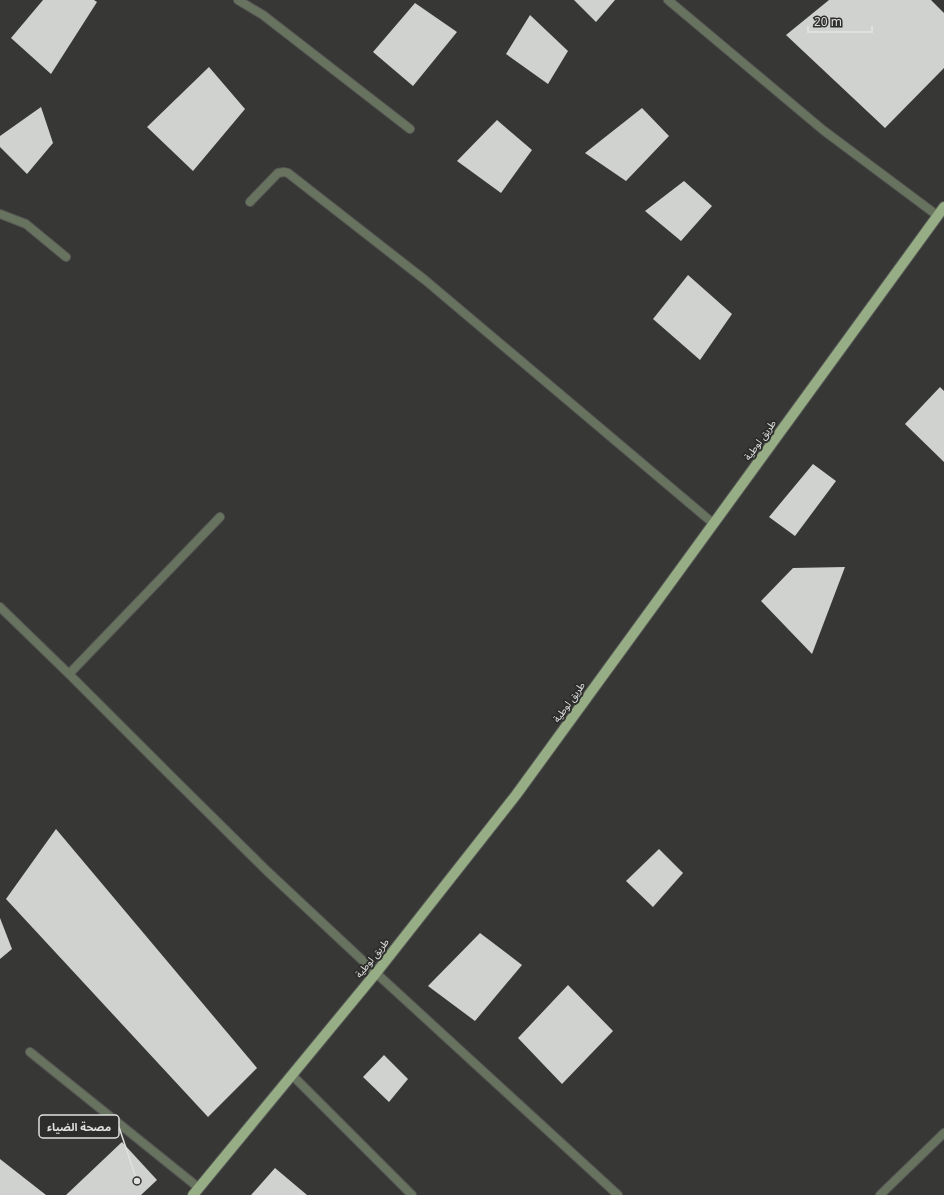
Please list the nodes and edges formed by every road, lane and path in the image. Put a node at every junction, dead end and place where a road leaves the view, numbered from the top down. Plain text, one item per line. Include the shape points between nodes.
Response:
1 (238, 0) edge
2 (668, 0) edge
3 (410, 129) dead end
4 (250, 202) dead end
5 (941, 212) edge
6 (0, 214) edge
7 (66, 257) dead end
8 (220, 517) dead end
9 (714, 524) junction
10 (0, 607) edge
11 (69, 674) junction
12 (376, 973) junction
13 (30, 1052) dead end
14 (292, 1074) junction
15 (944, 1133) edge
16 (196, 1191) edge
17 (412, 1195) edge
18 (618, 1195) edge
19 (880, 1195) edge

1 - 3 street via 263,15
2 - 5 street via 823,130
4 - 9 street via 278,173 288,173 424,280
5 - 9 main road, طريق لوطية
6 - 7 street via 26,224
8 - 11 street
9 - 12 main road, طريق لوطية via 516,795
10 - 11 street
11 - 12 street via 261,865
12 - 14 main road, طريق لوطية
12 - 18 street
13 - 16 street
14 - 16 main road, طريق لوطية
14 - 17 street
15 - 19 street

